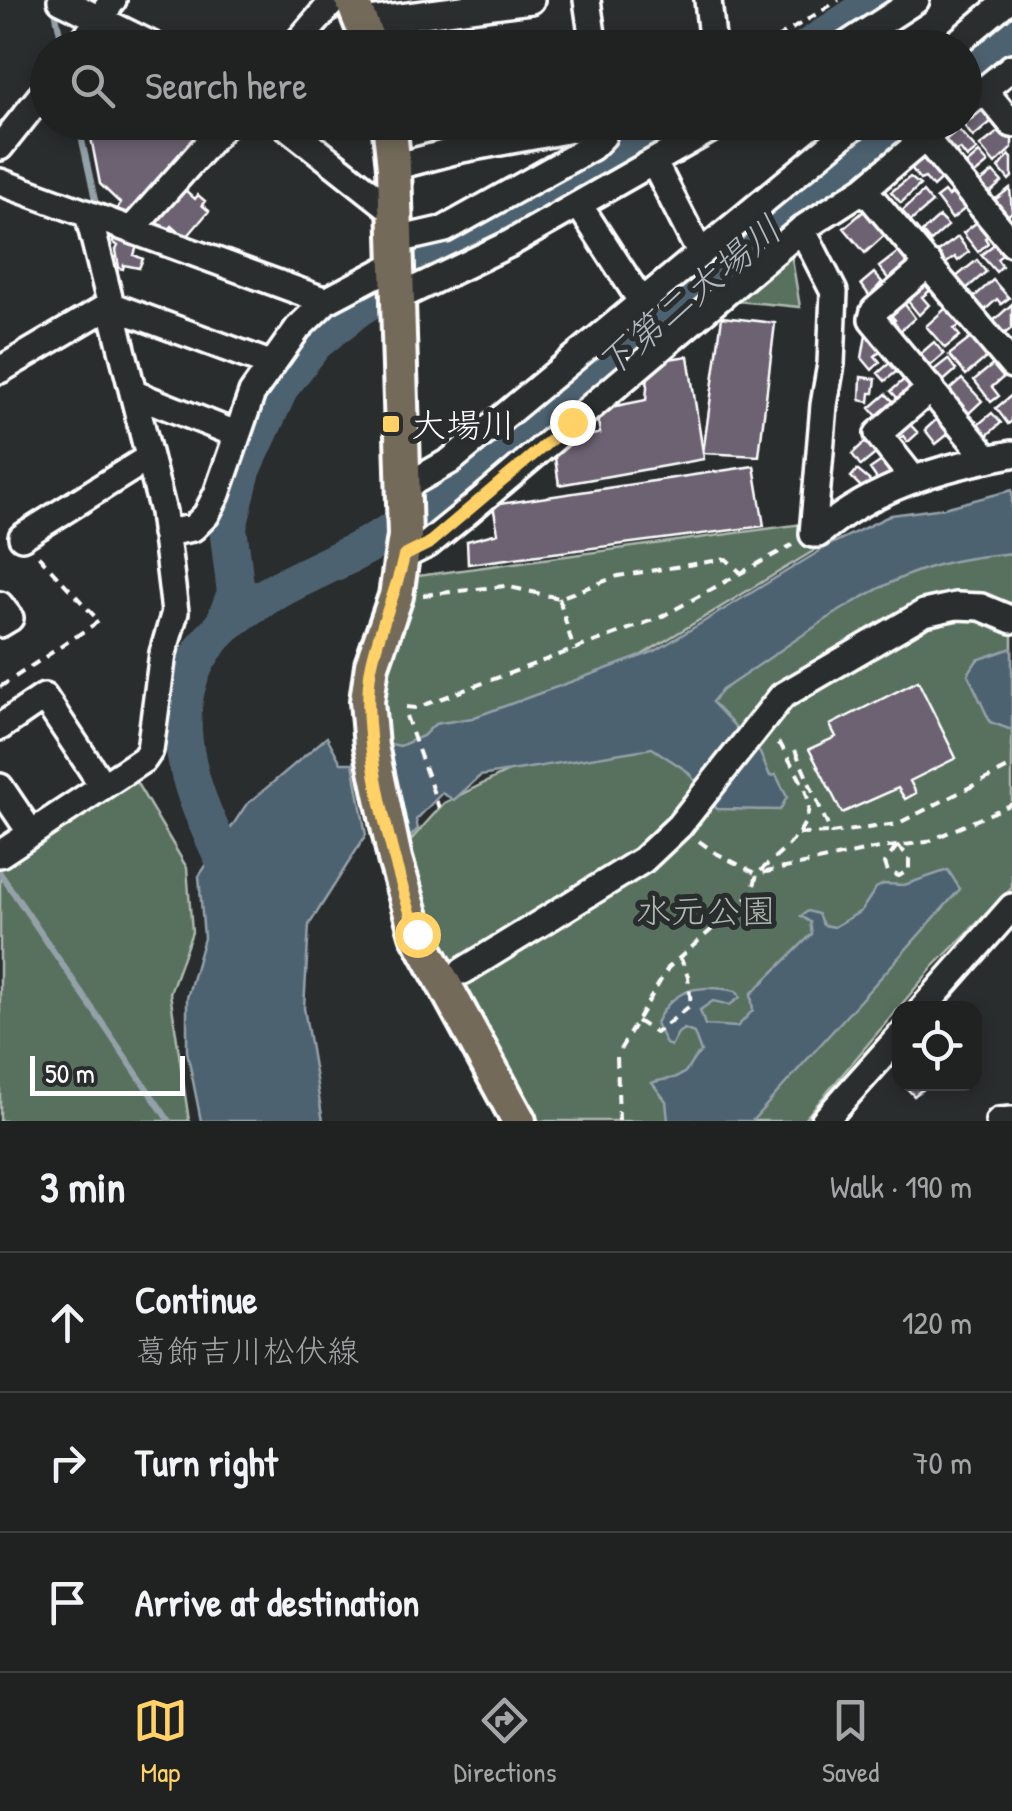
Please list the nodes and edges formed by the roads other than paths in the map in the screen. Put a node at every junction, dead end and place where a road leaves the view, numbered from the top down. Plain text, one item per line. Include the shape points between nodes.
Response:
1 (61, 0) edge
2 (334, 0) edge
3 (531, 0) edge
4 (587, 0) edge
5 (708, 0) edge
6 (916, 0) edge
7 (1008, 0) edge
8 (462, 5) edge
9 (106, 10) edge
10 (362, 23) edge
11 (133, 30) edge
12 (308, 30) edge
13 (591, 30) edge
14 (711, 30) edge
15 (870, 30) edge
16 (972, 30) edge
17 (1012, 66) edge
18 (982, 91) edge
19 (982, 103) edge
20 (30, 110) edge
21 (1012, 124) edge
22 (211, 140) edge
23 (297, 140) edge
24 (391, 140) edge
25 (512, 140) edge
26 (599, 140) edge
27 (693, 140) edge
28 (837, 140) edge
29 (922, 140) edge
30 (941, 140) edge
31 (0, 148) edge
32 (654, 163) junction
33 (394, 168) junction
34 (0, 182) edge
35 (864, 188) junction
36 (579, 204) junction
37 (88, 214) junction
38 (132, 229) junction
39 (802, 230) junction
40 (1012, 243) edge
41 (700, 253) junction
42 (397, 256) junction
43 (929, 264) junction
44 (326, 301) junction
45 (640, 301) junction
46 (110, 305) junction
47 (270, 364) junction
48 (1012, 365) edge
49 (0, 370) edge
50 (931, 388) junction
51 (133, 393) junction
52 (236, 434) junction
53 (1000, 457) edge
54 (148, 458) junction
55 (914, 480) junction
56 (404, 490) junction
57 (165, 533) junction
58 (22, 537) road end
59 (405, 546) junction
60 (0, 605) edge
61 (1012, 620) edge
62 (0, 624) edge
63 (0, 727) edge
64 (103, 786) junction
65 (0, 787) edge
66 (31, 834) junction
67 (0, 854) edge
68 (1012, 907) edge
69 (463, 971) dead end
70 (929, 1001) edge
71 (892, 1045) edge
72 (1012, 1120) edge
73 (519, 1121) edge
74 (824, 1121) edge
75 (999, 1121) edge

1 - 9 street
2 - 12 street
3 - 8 street
4 - 13 street
5 - 14 street
6 - 15 street
7 - 16 street
8 - 10 street
9 - 11 street
17 - 18 street
19 - 21 street
20 - 31 street
22 - 38 street
23 - 42 street
24 - 33 main road
25 - 33 street
26 - 42 street
27 - 32 street
28 - 41 street
29 - 35 street
30 - 40 street
32 - 36 street
32 - 41 street
33 - 42 main road
34 - 37 street
35 - 39 street
35 - 43 street
36 - 42 street via 435,282
36 - 45 street
37 - 38 street
37 - 46 street
38 - 44 street
39 - 55 street via 834,292 813,534 879,492
39 - 59 street via 428,544
41 - 45 street
42 - 44 street
42 - 56 main road
43 - 48 street
43 - 50 street via 872,319
44 - 47 street
45 - 56 street via 450,461
46 - 47 street
46 - 49 street
46 - 51 street
47 - 52 street
50 - 53 street
50 - 55 street via 878,434
51 - 52 street
51 - 54 street
52 - 57 street via 206,515 193,528
53 - 55 street
54 - 57 street
54 - 58 street
56 - 59 main road
57 - 64 street via 175,612 150,750
59 - 73 main road via 372,665 371,746 395,860 423,946
60 - 62 street via 10,618
61 - 69 street via 982,607 924,613 782,696 687,816 643,860
63 - 64 street via 44,697
64 - 66 street
65 - 66 street
66 - 67 street
68 - 70 street
71 - 74 street
72 - 75 street

